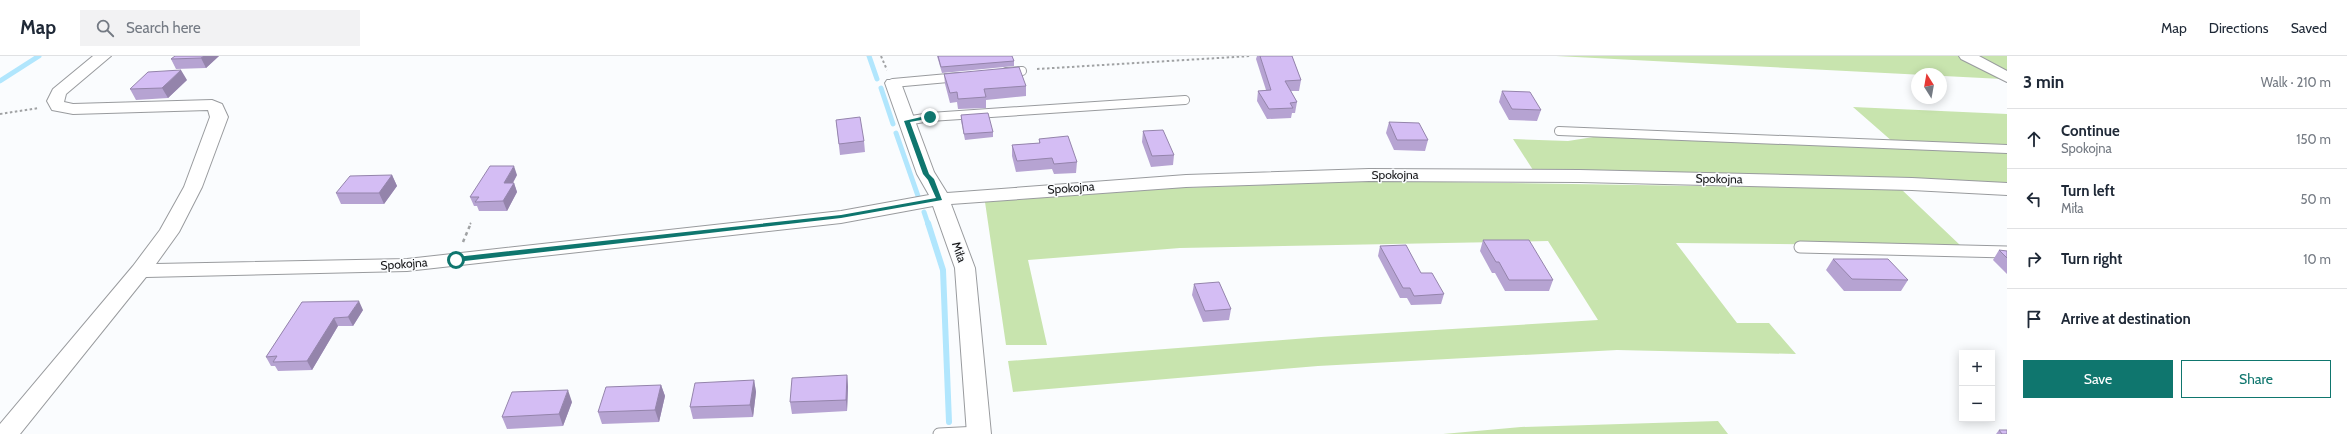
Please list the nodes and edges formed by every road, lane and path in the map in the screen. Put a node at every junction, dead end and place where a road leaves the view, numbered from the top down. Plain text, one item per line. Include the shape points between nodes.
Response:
1 (103, 56) edge
2 (1251, 56) edge
3 (1967, 56) edge
4 (1022, 71) joint
5 (1000, 73) edge
6 (969, 76) edge
7 (2007, 77) edge
8 (893, 83) joint
9 (1185, 100) dead end
10 (58, 106) junction
11 (0, 114) edge
12 (906, 121) junction
13 (1559, 131) dead end
14 (2007, 149) edge
15 (2007, 189) edge
16 (940, 199) junction
17 (1800, 248) dead end
18 (2007, 252) edge
19 (140, 271) junction
20 (979, 433) edge
21 (6, 434) edge
22 (939, 434) edge

1 - 10 street via 59,92 55,101
2 - 4 path
3 - 7 street
4 - 5 lane
6 - 8 lane
8 - 12 street, Miła
9 - 12 lane via 930,117
10 - 11 path
10 - 19 street via 73,109 212,105 216,108 219,117 193,187 169,232
12 - 16 street, Miła via 926,174
13 - 14 lane
15 - 16 street, Spokojna via 1912,184 1580,176 1369,175 1160,183
16 - 19 street, Spokojna via 841,217 407,265
16 - 20 street, Miła via 965,268
17 - 18 lane
19 - 21 street
20 - 22 lane, Miła

